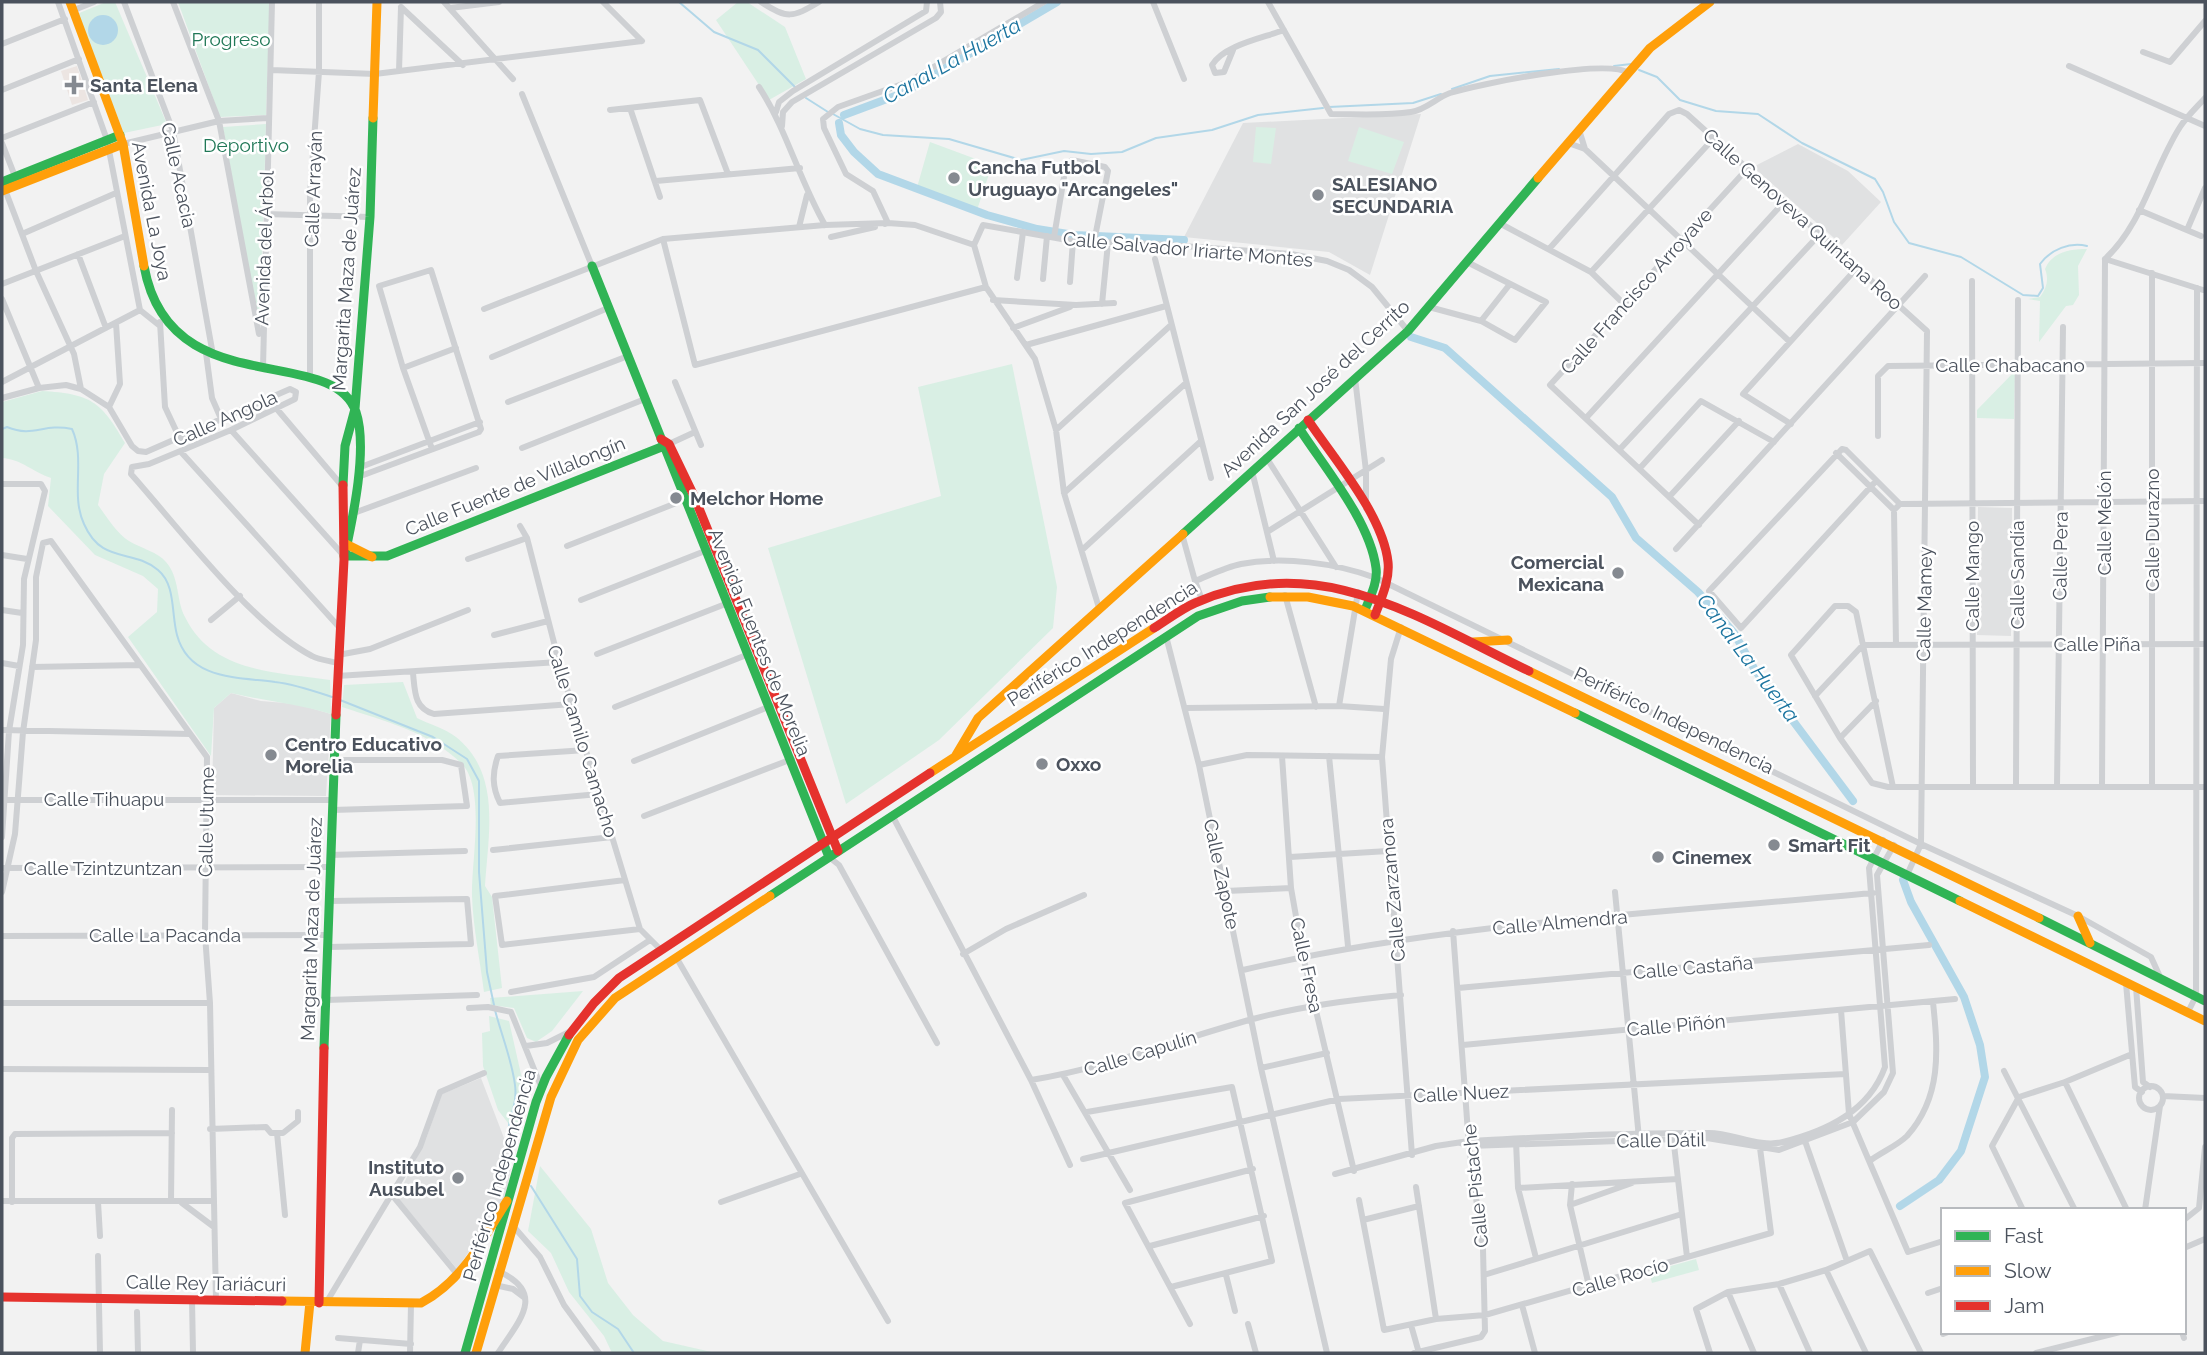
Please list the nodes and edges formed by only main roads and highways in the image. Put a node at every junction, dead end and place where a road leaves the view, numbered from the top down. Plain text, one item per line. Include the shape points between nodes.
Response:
1 (377, 2) edge
2 (1710, 2) edge
3 (72, 6) edge
4 (122, 139) junction
5 (3, 186) edge
6 (592, 266) road end
7 (355, 409) junction
8 (1308, 419) junction
9 (1299, 428) junction
10 (664, 443) junction
11 (346, 544) junction
12 (344, 556) junction
13 (373, 558) junction
14 (1370, 596) junction
15 (1381, 600) junction
16 (732, 602) junction
17 (1365, 610) junction
18 (1375, 615) junction
19 (1508, 640) road end
20 (1470, 642) junction
21 (957, 755) junction
22 (834, 835) junction
23 (822, 842) junction
24 (838, 851) junction
25 (829, 857) junction
26 (2078, 916) road end
27 (2090, 943) junction
28 (2201, 999) edge
29 (2205, 1019) edge
30 (522, 1194) junction
31 (510, 1195) junction
32 (2, 1297) edge
33 (318, 1303) junction
34 (304, 1353) edge
35 (465, 1353) edge
36 (476, 1353) edge

1 - 7 main road, Margarita Maza de Juárez via 370,218
2 - 8 main road, Avenida San José del Cerrito via 1650,48 1408,331
3 - 4 main road, Avenida La Joya
4 - 5 main road
4 - 7 main road, Avenida La Joya via 148,281 160,315 176,332 210,354 310,376 339,392
6 - 10 main road, Avenida Fuentes de Morelia
7 - 11 main road, Margarita Maza de Juárez via 358,472
7 - 11 main road, Margarita Maza de Juárez via 348,426 343,487
8 - 9 main road, Avenida San José del Cerrito
8 - 15 main road via 1385,545 1386,583
9 - 14 main road via 1371,552 1376,578
9 - 21 main road, Avenida San José del Cerrito via 978,718
10 - 13 main road, Calle Fuente de Villalongín
10 - 16 main road, Avenida Fuentes de Morelia
11 - 12 main road, Margarita Maza de Juárez
11 - 13 main road
12 - 13 main road, Calle Fuente de Villalongín
12 - 33 main road, Margarita Maza de Juárez via 330,855
14 - 15 main road, Periférico Independencia
14 - 17 main road
14 - 21 main road, Periférico Independencia via 1326,582 1279,581 1249,584 1202,600
15 - 18 main road
15 - 20 main road, Periférico Independencia
16 - 22 main road, Avenida Fuentes de Morelia
16 - 23 main road, Avenida Fuentes de Morelia via 747,655
17 - 18 main road, Periférico Independencia
17 - 24 main road, Periférico Independencia via 1326,598 1285,595 1223,604 1166,636
18 - 29 main road, Periférico Independencia
19 - 20 main road
20 - 27 main road, Periférico Independencia
21 - 22 main road, Periférico Independencia
22 - 23 main road, Periférico Independencia
22 - 24 main road, Avenida Fuentes de Morelia
23 - 25 main road, Avenida Fuentes de Morelia
23 - 31 main road, Periférico Independencia via 660,949 594,1001 569,1032 540,1084
24 - 25 main road, Periférico Independencia
25 - 30 main road, Periférico Independencia via 615,998 578,1040 551,1097
26 - 27 main road
27 - 28 main road, Periférico Independencia
30 - 31 main road
30 - 36 main road, Periférico Independencia
31 - 33 main road, Calle Rey Tariácuri via 457,1274 434,1298 411,1304
31 - 35 main road, Periférico Independencia
32 - 33 main road, Calle Rey Tariácuri
33 - 34 main road, Margarita Maza de Juárez

